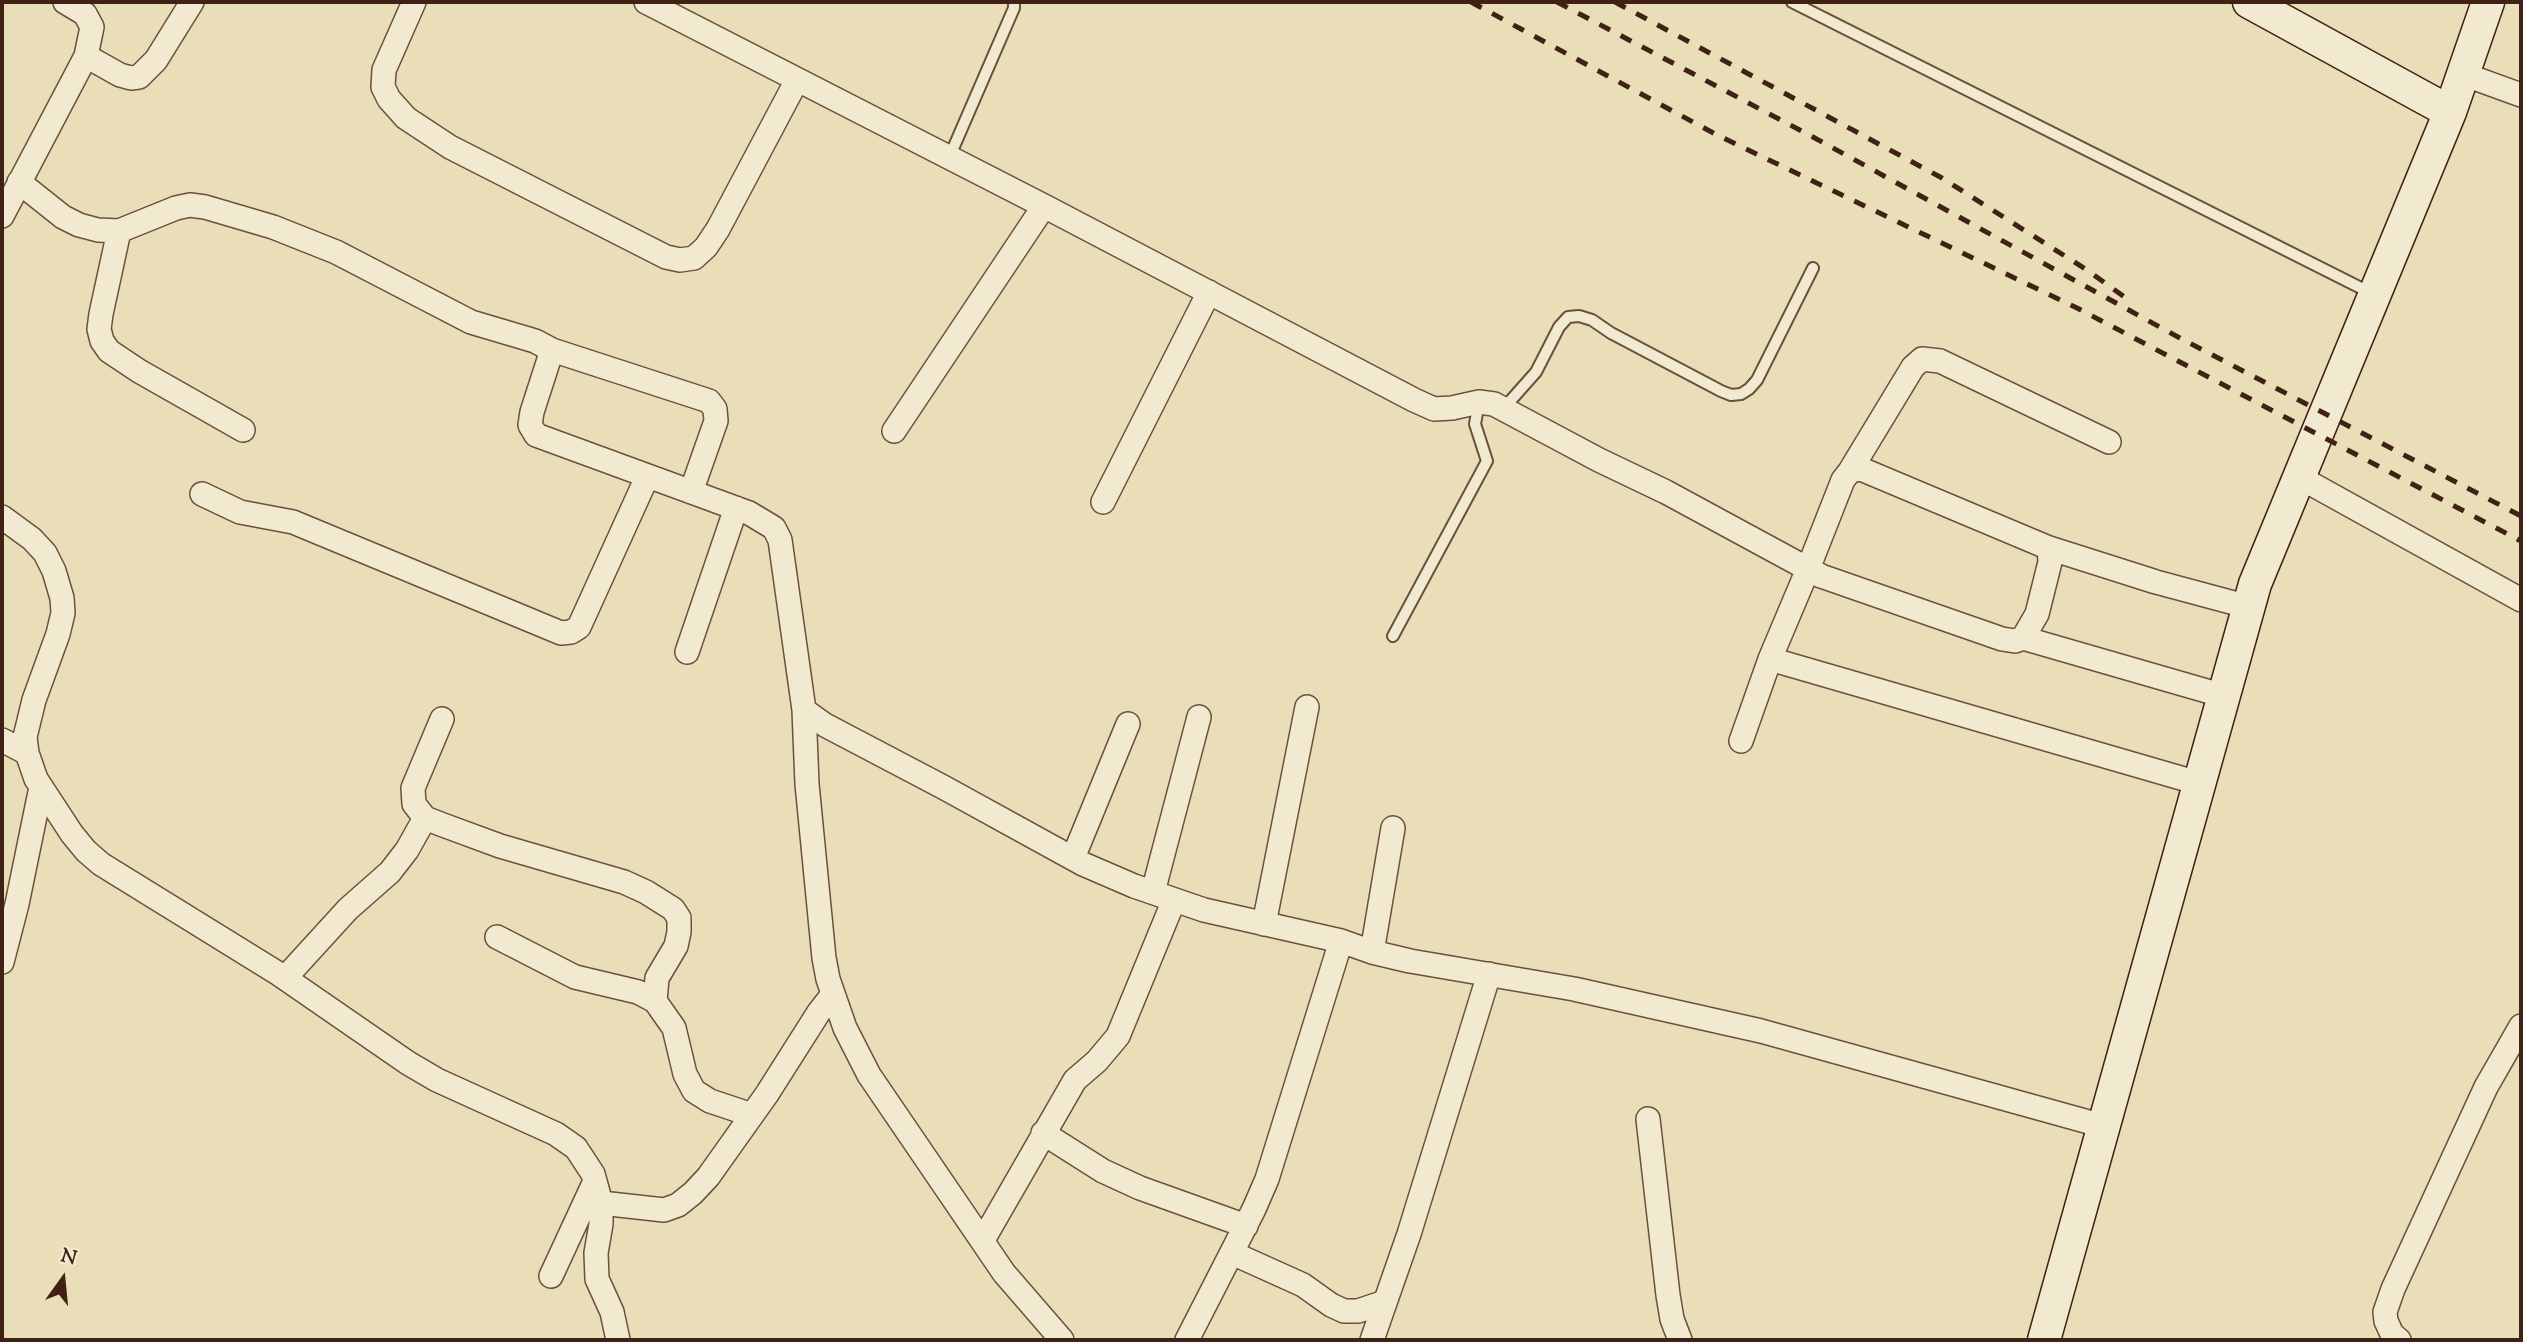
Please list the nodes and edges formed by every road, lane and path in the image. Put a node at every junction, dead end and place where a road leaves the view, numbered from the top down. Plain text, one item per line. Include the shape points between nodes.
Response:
1 (65, 2) edge
2 (192, 2) edge
3 (414, 2) edge
4 (646, 2) edge
5 (1014, 2) edge
6 (1792, 2) edge
7 (2249, 2) edge
8 (2488, 2) edge
9 (86, 56) junction
10 (2463, 74) junction
11 (797, 80) junction
12 (2521, 95) edge
13 (2450, 111) junction
14 (949, 158) junction
15 (19, 182) junction
16 (1044, 206) junction
17 (2, 216) edge
18 (119, 231) junction
19 (1812, 268) dead end
20 (1209, 292) junction
21 (2374, 294) junction
22 (552, 350) junction
23 (1479, 402) junction
24 (1504, 408) junction
25 (243, 430) dead end
26 (894, 431) dead end
27 (2109, 442) dead end
28 (1850, 471) junction
29 (647, 477) junction
30 (2300, 477) junction
31 (691, 492) junction
32 (202, 494) dead end
33 (1103, 502) dead end
34 (736, 508) junction
35 (2, 517) edge
36 (2049, 548) junction
37 (1808, 569) junction
38 (2521, 600) edge
39 (2249, 607) junction
40 (1394, 636) dead end
41 (2023, 638) junction
42 (687, 652) dead end
43 (1770, 659) junction
44 (2224, 696) junction
45 (1307, 707) dead end
46 (804, 710) junction
47 (1199, 717) dead end
48 (442, 719) dead end
49 (1128, 724) dead end
50 (2, 740) edge
51 (1741, 741) dead end
52 (27, 753) junction
53 (2198, 783) junction
54 (41, 787) junction
55 (425, 818) junction
56 (1393, 828) dead end
57 (1073, 858) junction
58 (1153, 892) junction
59 (1174, 900) junction
60 (1264, 924) junction
61 (497, 937) dead end
62 (1341, 941) junction
63 (1372, 952) junction
64 (2, 962) edge
65 (1489, 974) junction
66 (285, 978) junction
67 (833, 994) junction
68 (655, 1001) junction
69 (2521, 1026) edge
70 (752, 1115) junction
71 (1648, 1119) dead end
72 (2103, 1126) junction
73 (1043, 1133) junction
74 (598, 1192) junction
75 (1246, 1226) junction
76 (983, 1240) junction
77 (1232, 1252) junction
78 (551, 1276) dead end
79 (1385, 1301) junction
80 (618, 1340) edge
81 (1062, 1340) edge
82 (1187, 1340) edge
83 (1372, 1340) edge
84 (1680, 1340) edge
85 (2043, 1340) edge
86 (2399, 1340) edge

1 - 9 street via 85,14 92,27
2 - 9 street via 156,60 139,77 120,75
3 - 11 street via 384,71 383,87 406,118 450,147 680,260 694,258 718,229
4 - 11 street
5 - 14 lane
6 - 21 lane
7 - 13 street
8 - 10 street
9 - 15 street
10 - 12 street
10 - 13 street
11 - 14 street
13 - 21 street
14 - 16 street
15 - 17 street
15 - 18 street via 79,225
16 - 20 street
16 - 26 street
18 - 22 street via 176,208 205,207 305,238 471,322 528,338
18 - 25 street via 101,314 102,341 139,371
19 - 24 lane via 1757,380 1741,394 1721,391 1579,316 1568,317 1559,327 1536,372
20 - 23 street via 1434,410
20 - 33 street
21 - 30 street
22 - 29 street via 532,412 530,425 536,435
22 - 31 street via 709,401 716,421
23 - 24 street
23 - 40 lane via 1475,424 1487,461
24 - 37 street
27 - 28 street via 1947,365 1922,359
28 - 36 street via 1861,469 1883,477
28 - 37 street
29 - 31 street
29 - 32 street via 579,627 561,633 293,522 240,512
30 - 38 street
30 - 39 street
31 - 34 street
34 - 42 street
34 - 46 street via 762,519 780,540
35 - 52 street via 46,553 62,597 58,634 28,722
36 - 39 street
36 - 41 street via 2050,562 2036,614
37 - 41 street via 2002,639
37 - 43 street
39 - 44 street
41 - 44 street
43 - 51 street
43 - 53 street
44 - 53 street
45 - 60 street
46 - 57 street
46 - 67 street via 818,903
47 - 58 street
48 - 55 street via 413,788 414,804
49 - 57 street
50 - 52 street
52 - 54 street
53 - 72 street
54 - 64 street
54 - 66 street via 72,834 101,863
55 - 66 street via 390,872 348,909
55 - 68 street via 500,846 624,882 673,909 679,918 679,932 657,978
56 - 63 street
57 - 58 street
58 - 59 street
59 - 60 street
59 - 73 street via 1118,1036 1075,1080
60 - 62 street
61 - 68 street via 575,977 638,992
62 - 63 street
62 - 75 street via 1267,1179
63 - 65 street
65 - 72 street via 1761,1031
65 - 79 street
66 - 74 street via 437,1080 565,1139 585,1160
67 - 70 street
67 - 76 street via 869,1075
68 - 70 street via 674,1028 694,1091
69 - 86 street via 2486,1087 2393,1289 2385,1312 2392,1334
70 - 74 street via 708,1177 678,1205 646,1210
71 - 84 street via 1668,1295
72 - 85 street
73 - 75 street via 1140,1188
73 - 76 street
74 - 78 street
74 - 80 street via 597,1279
75 - 77 street
76 - 81 street via 1021,1295
77 - 79 street via 1303,1285 1344,1311 1359,1311
77 - 82 street
79 - 83 street

